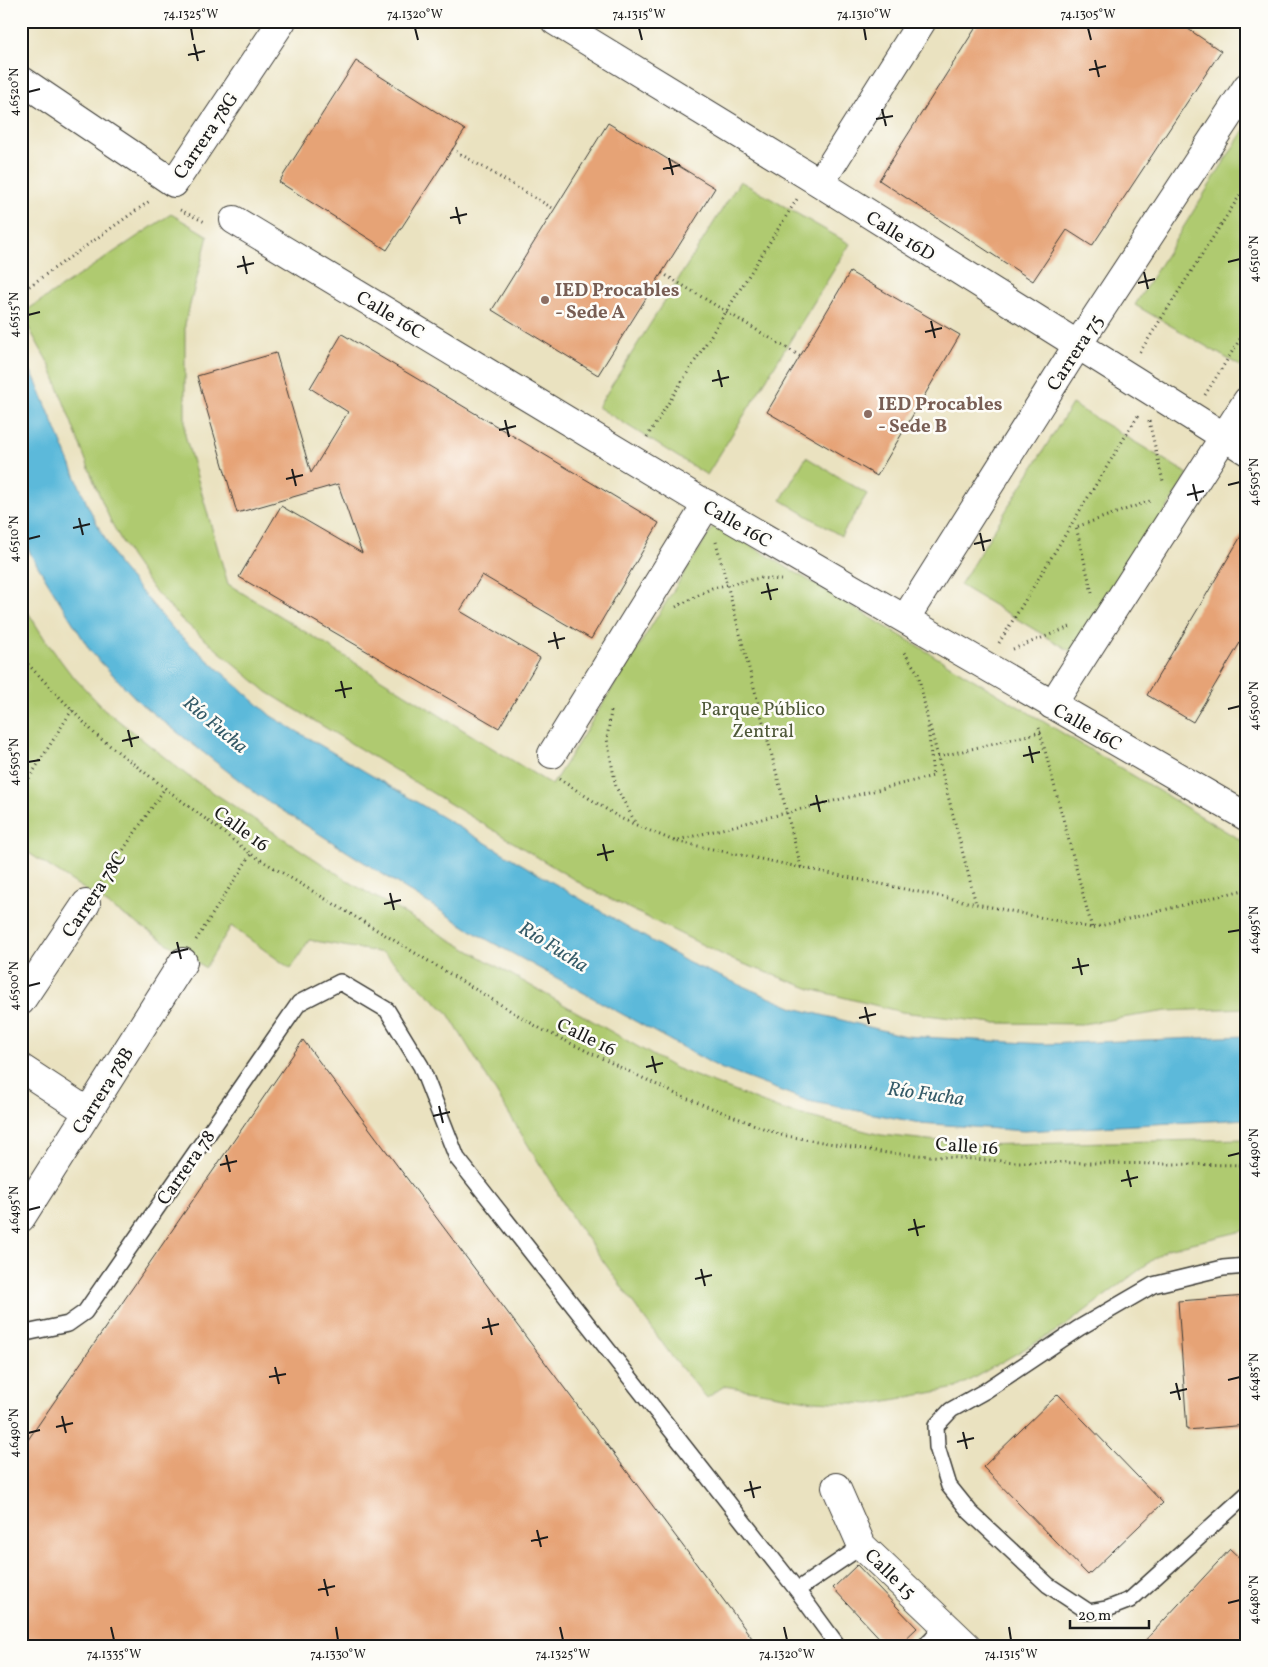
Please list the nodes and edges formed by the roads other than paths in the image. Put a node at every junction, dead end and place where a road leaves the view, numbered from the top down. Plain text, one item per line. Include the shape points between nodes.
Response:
1 (282, 21) edge
2 (555, 21) edge
3 (922, 21) edge
4 (21, 80) edge
5 (1247, 87) edge
6 (810, 188) junction
7 (234, 220) dead end
8 (1078, 345) junction
9 (1247, 401) edge
10 (1235, 444) edge
11 (707, 504) junction
12 (902, 632) junction
13 (1045, 714) junction
14 (552, 764) road end
15 (1247, 817) edge
16 (86, 904) road end
17 (183, 962) road end
18 (21, 1001) edge
19 (21, 1068) edge
20 (88, 1112) junction
21 (21, 1218) edge
22 (1247, 1266) edge
23 (21, 1334) edge
24 (836, 1487) dead end
25 (1247, 1494) edge
26 (862, 1546) junction
27 (797, 1590) junction
28 (945, 1624) junction
29 (838, 1646) edge
30 (925, 1646) edge
31 (967, 1646) edge

1 - 4 street, Carrera 78G via 174,183
2 - 6 street, Calle 16D
3 - 6 street
5 - 8 street, Carrera 75
6 - 8 street, Calle 16D
7 - 11 street, Calle 16C
8 - 10 street, Calle 16D
8 - 12 street, Carrera 75
9 - 10 street
10 - 13 street
11 - 12 street, Calle 16C
11 - 14 street
12 - 13 street, Calle 16C
13 - 15 street, Calle 16C
16 - 18 street, Carrera 78C
17 - 20 street, Carrera 78B
19 - 20 street
20 - 21 street, Carrera 78B
22 - 25 lane via 1222,1268 1153,1285 951,1410 936,1426 936,1447 949,1486 970,1512 1048,1585 1088,1612 1108,1609 1130,1600
23 - 27 lane, Carrera 78 via 68,1324 85,1312 299,1003 340,982 387,1010 421,1066 457,1158
24 - 26 street, Calle 15
26 - 27 lane
26 - 28 street, Calle 15
27 - 29 lane
28 - 30 lane
28 - 31 street, Calle 15

